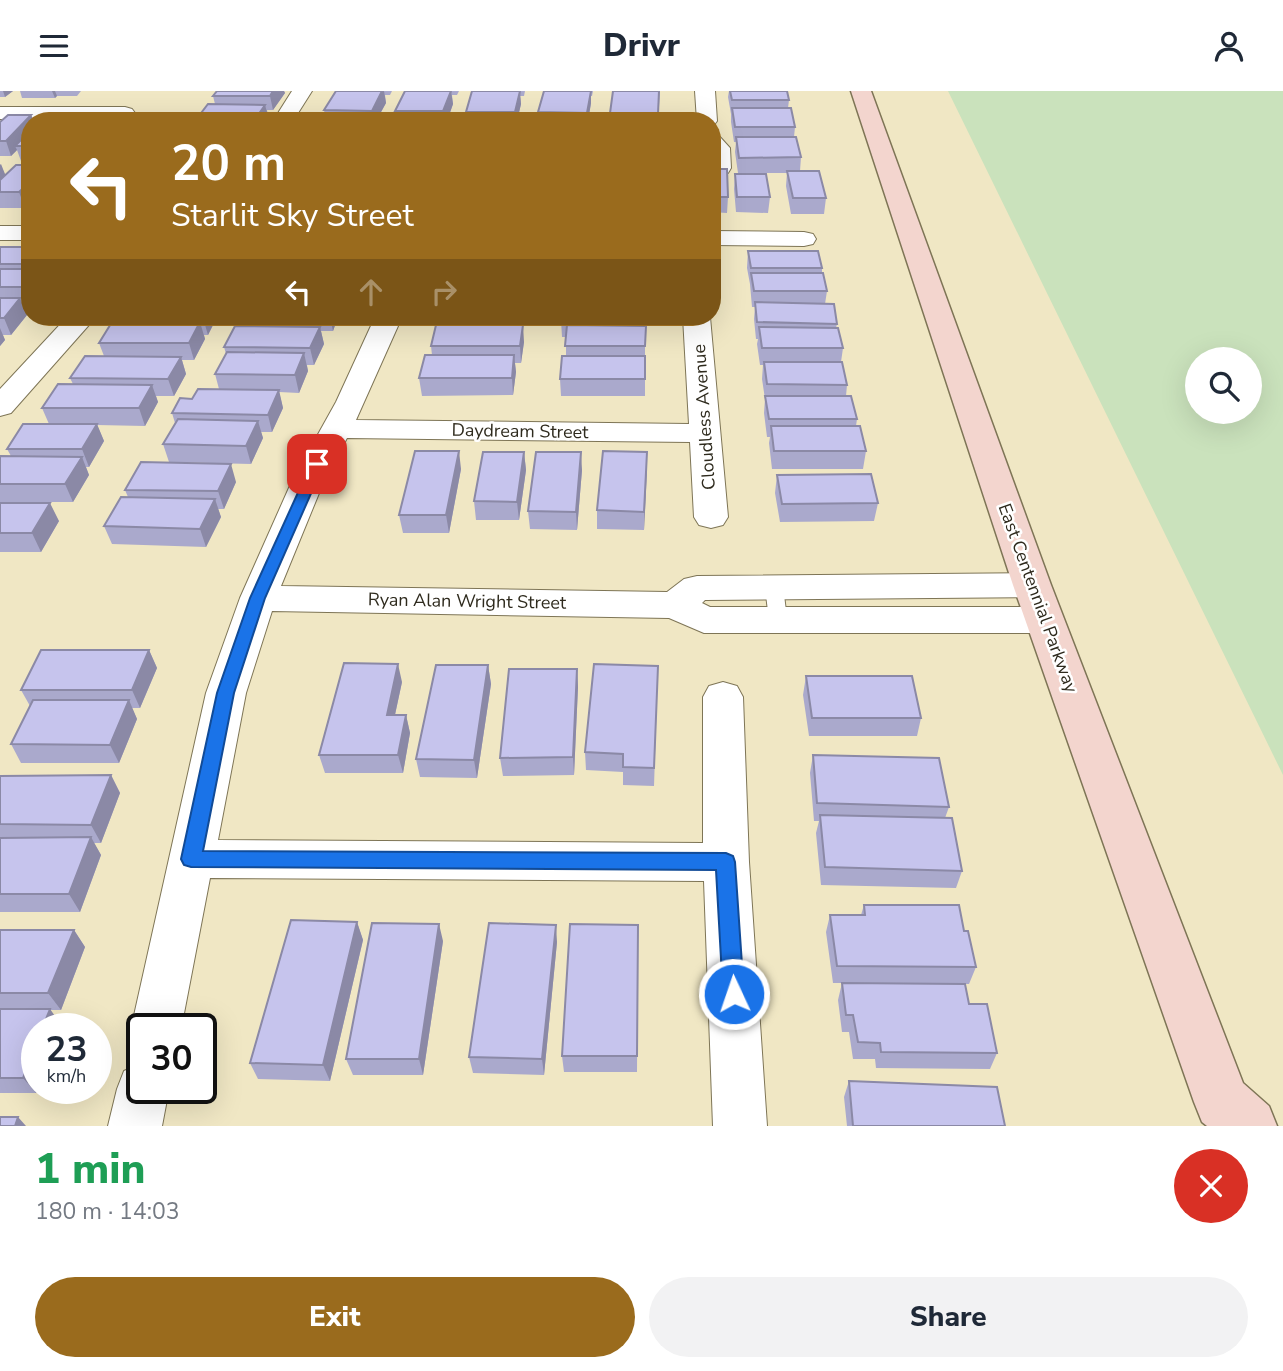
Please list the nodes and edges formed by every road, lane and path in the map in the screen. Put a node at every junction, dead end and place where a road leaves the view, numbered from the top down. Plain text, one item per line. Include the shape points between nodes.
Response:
1 (302, 91) edge
2 (705, 91) edge
3 (861, 91) edge
4 (289, 112) edge
5 (706, 112) edge
6 (0, 113) edge
7 (21, 113) edge
8 (0, 233) edge
9 (21, 233) edge
10 (721, 238) edge
11 (804, 239) dead end
12 (74, 326) edge
13 (385, 326) edge
14 (698, 326) edge
15 (0, 407) edge
16 (336, 429) junction
17 (705, 433) junction
18 (711, 517) dead end
19 (1032, 585) junction
20 (258, 598) junction
21 (776, 603) junction
22 (1045, 620) junction
23 (723, 698) dead end
24 (191, 859) junction
25 (726, 862) junction
26 (159, 1013) edge
27 (140, 1104) edge
28 (1229, 1118) edge
29 (135, 1126) edge
30 (740, 1126) edge

1 - 4 street
2 - 5 street
3 - 19 main road, East Centennial Parkway
6 - 7 street
8 - 9 street
10 - 11 street
12 - 15 street
13 - 16 street
14 - 17 street, Cloudless Avenue
16 - 17 street, Daydream Street
16 - 20 street via 308,481
17 - 18 street, Cloudless Avenue
19 - 21 street, Ryan Alan Wright Street
19 - 22 main road, East Centennial Parkway
20 - 21 street, Ryan Alan Wright Street via 675,605 704,620
20 - 24 street via 226,693
21 - 22 street, Ryan Alan Wright Street
22 - 28 main road, East Centennial Parkway
23 - 25 street
24 - 25 street
24 - 26 street
25 - 30 street
27 - 29 street

